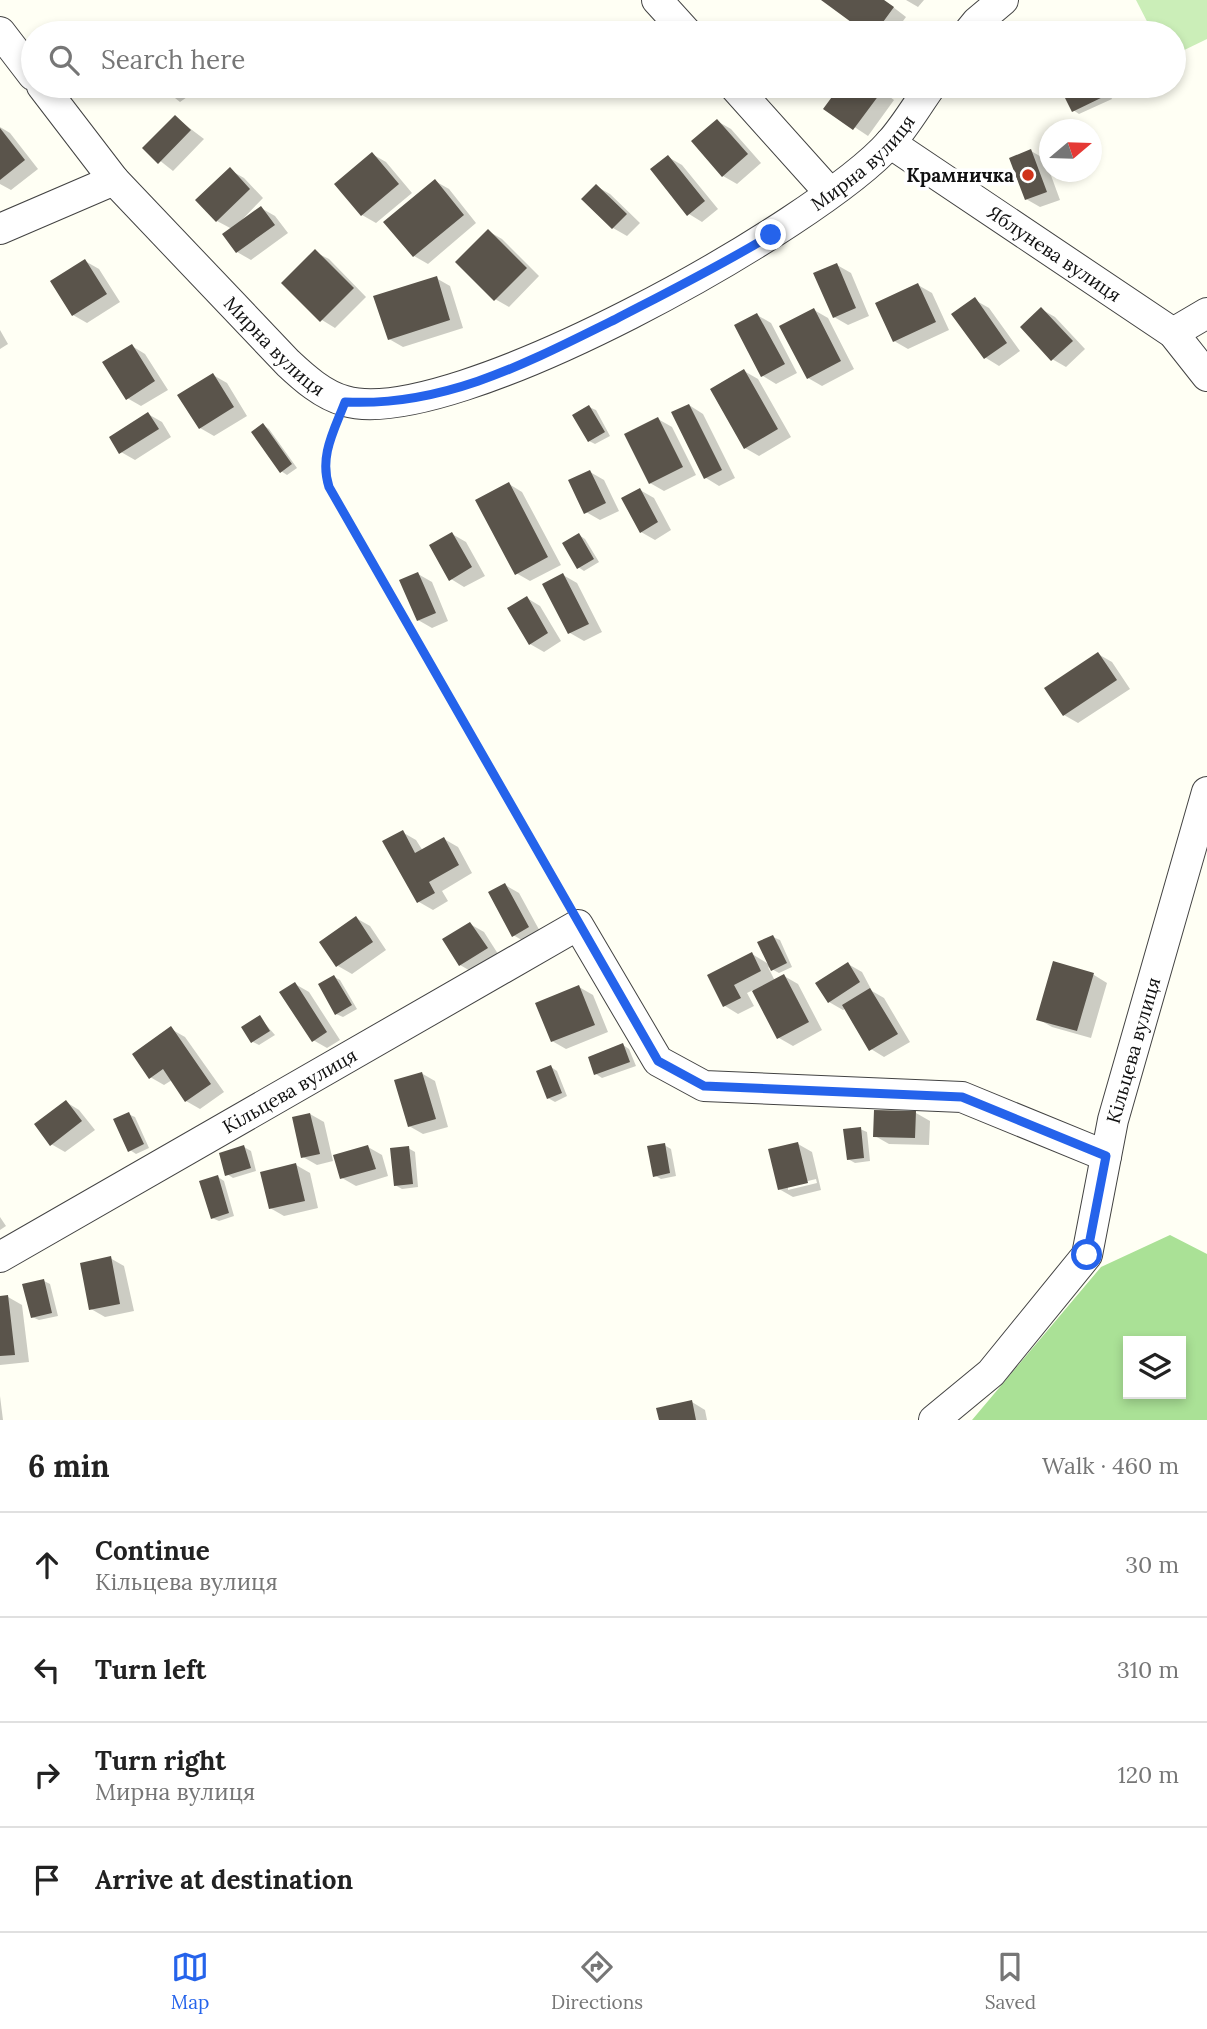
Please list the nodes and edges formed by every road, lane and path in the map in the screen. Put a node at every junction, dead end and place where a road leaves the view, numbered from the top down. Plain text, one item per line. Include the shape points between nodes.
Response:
1 (657, 0) edge
2 (1003, 0) edge
3 (676, 21) edge
4 (977, 21) edge
5 (0, 32) edge
6 (21, 59) edge
7 (51, 98) edge
8 (745, 98) edge
9 (922, 98) edge
10 (890, 143) junction
11 (114, 180) junction
12 (830, 193) junction
13 (0, 229) edge
14 (1207, 313) edge
15 (1174, 333) junction
16 (1207, 376) edge
17 (345, 402) junction
18 (1207, 792) edge
19 (578, 925) junction
20 (1106, 1156) junction
21 (0, 1257) edge
22 (934, 1420) edge

1 - 3 street
2 - 4 street
5 - 6 street
7 - 11 street, Мирна вулиця
8 - 12 street
9 - 10 street, Мирна вулиця
10 - 12 street, Мирна вулиця
10 - 15 street, Яблунева вулиця
11 - 13 street
11 - 17 street, Мирна вулиця via 288,363 314,386
12 - 17 street, Мирна вулиця via 771,235 702,275 483,381 413,399
14 - 15 street
15 - 16 street, Яблунева вулиця
17 - 19 path via 326,450 329,487
18 - 20 street, Кільцева вулиця
19 - 20 street via 658,1061 704,1086 962,1097
19 - 21 street, Кільцева вулиця
20 - 22 street, Кільцева вулиця via 1087,1255 991,1373

